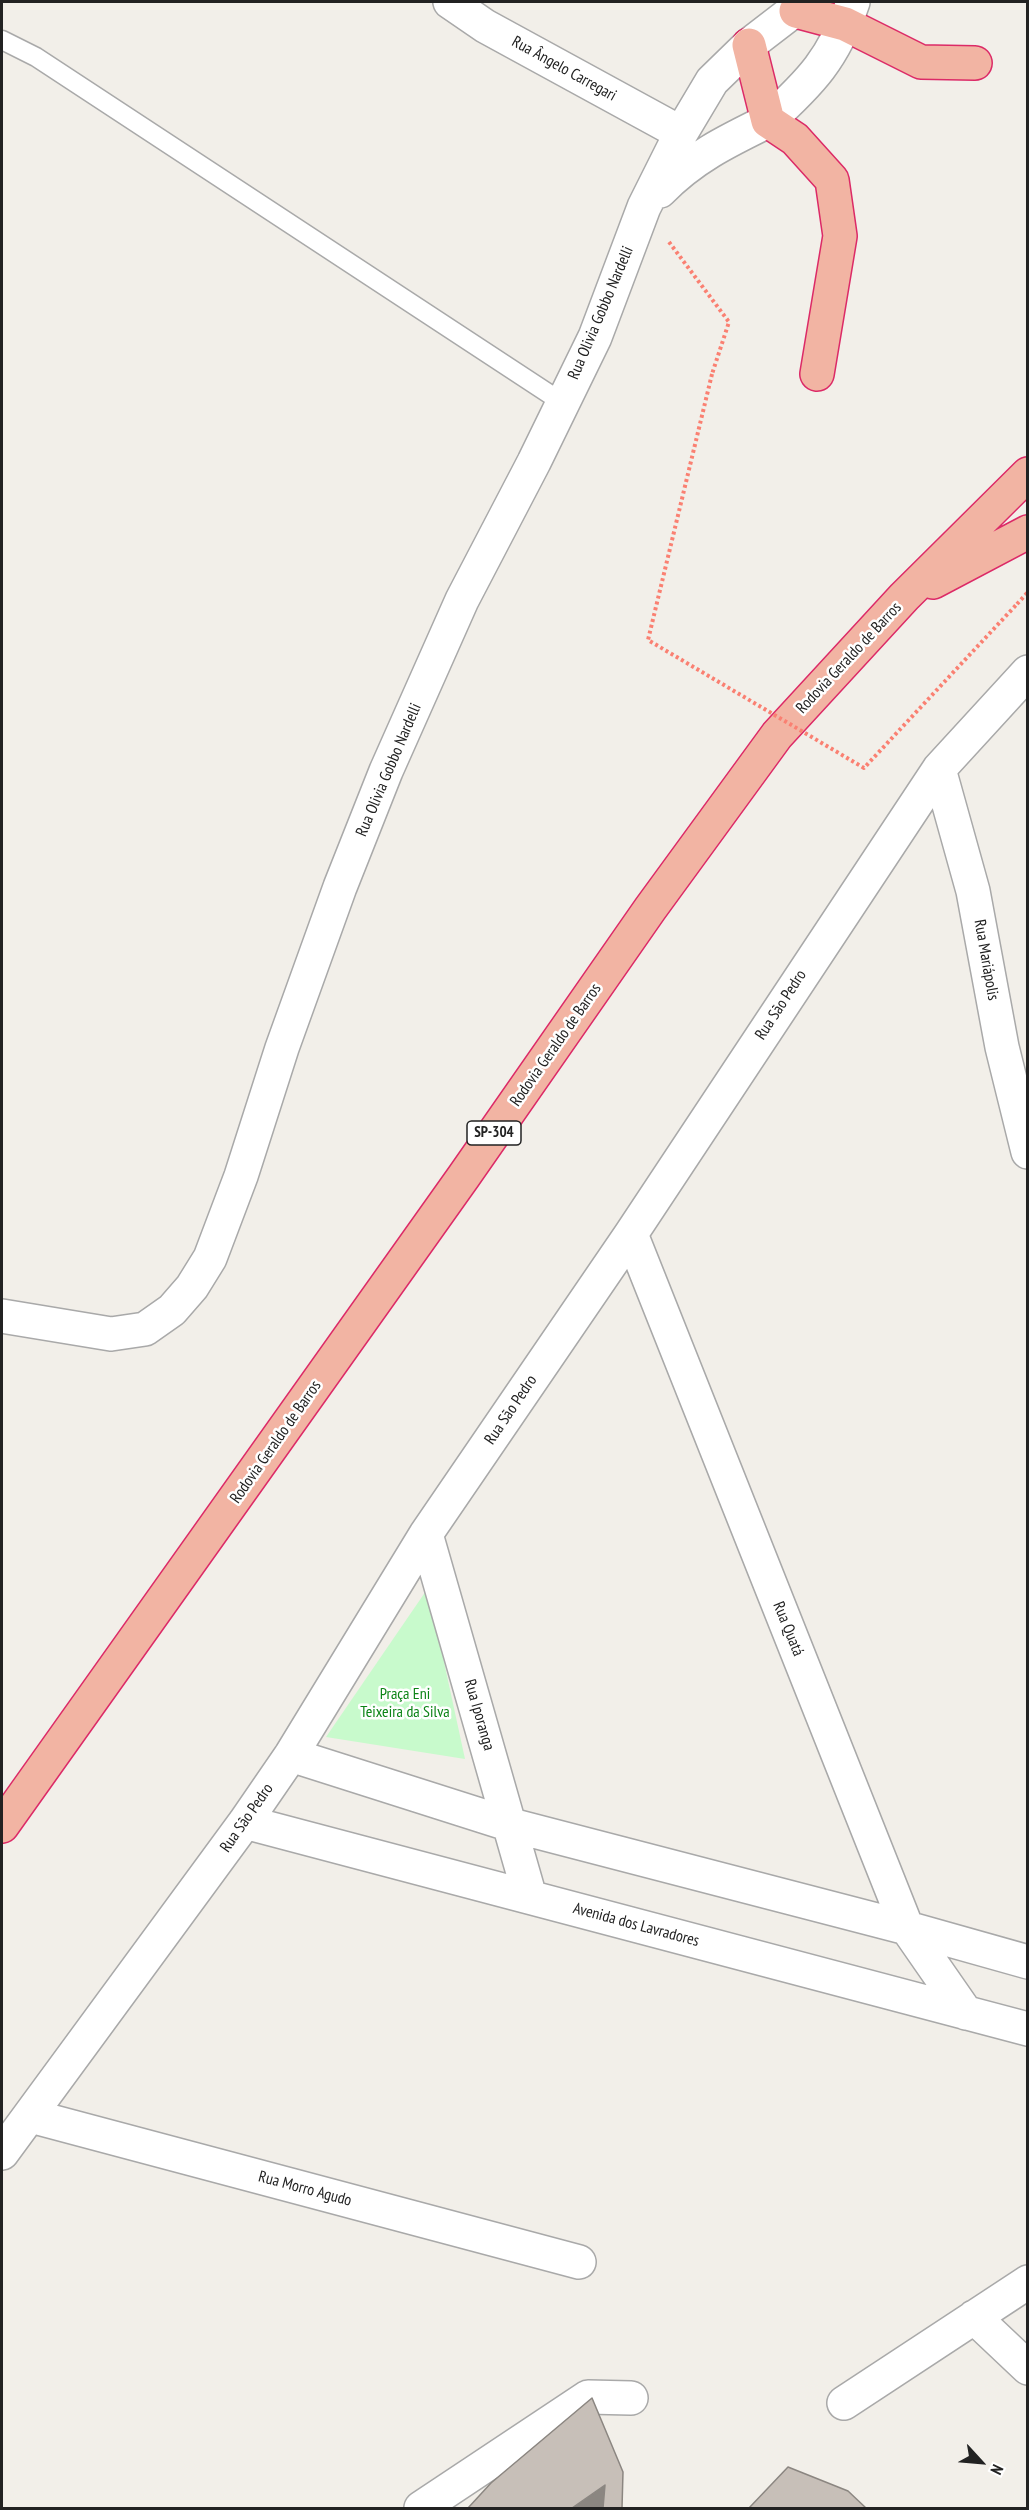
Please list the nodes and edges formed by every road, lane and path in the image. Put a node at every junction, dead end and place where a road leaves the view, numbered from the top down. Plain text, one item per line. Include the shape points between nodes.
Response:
1 (450, 2) edge
2 (800, 6) edge
3 (849, 13) edge
4 (2, 40) edge
5 (750, 45) junction
6 (975, 63) dead end
7 (768, 121) junction
8 (681, 133) junction
9 (644, 207) junction
10 (817, 374) dead end
11 (562, 403) junction
12 (1028, 474) edge
13 (1028, 532) edge
14 (1028, 592) edge
15 (904, 597) junction
16 (1028, 672) edge
17 (939, 769) junction
18 (1028, 1152) edge
19 (631, 1234) junction
20 (2, 1316) edge
21 (426, 1534) junction
22 (291, 1755) junction
23 (245, 1822) junction
24 (511, 1825) junction
25 (2, 1826) edge
26 (530, 1897) junction
27 (908, 1928) junction
28 (1028, 1962) edge
29 (966, 2013) junction
30 (1028, 2029) edge
31 (31, 2116) junction
32 (2, 2153) edge
33 (579, 2262) dead end
34 (1028, 2282) edge
35 (974, 2317) junction
36 (1028, 2368) edge
37 (631, 2398) dead end
38 (844, 2403) dead end
39 (421, 2508) edge

1 - 8 street, Rua Ângelo Carregari via 485,26
2 - 3 highway
2 - 5 street, Rua Olivia Gobbo Nardelli
3 - 6 highway via 921,62
3 - 7 street, Rua Olivia Gobbo Nardelli via 832,52 801,91
4 - 11 lane via 36,57
5 - 7 highway
5 - 8 street, Rua Olivia Gobbo Nardelli via 712,81
7 - 9 street, Rua Olivia Gobbo Nardelli via 716,146 678,173
7 - 10 highway via 795,139 832,180 840,236
8 - 9 street, Rua Olivia Gobbo Nardelli
9 - 11 street, Rua Olivia Gobbo Nardelli via 595,337
9 - 14 path, bridge via 729,322 712,374 648,640 864,768
11 - 20 street, Rua Olivia Gobbo Nardelli via 462,600 386,771 336,897 210,1258 172,1310 145,1329 111,1335
12 - 15 highway, Rodovia Geraldo de Barros / SP-304
13 - 15 highway
15 - 25 highway, Rodovia Geraldo de Barros / SP-304 via 777,735
16 - 17 street, Rua São Pedro
17 - 18 street, Rua Mariápolis via 973,891 1002,1047
17 - 19 street, Rua São Pedro
19 - 21 street, Rua São Pedro
19 - 27 street, Rua Quatá
21 - 22 street, Rua São Pedro
21 - 24 street, Rua Iporanga
22 - 23 street, Rua São Pedro
22 - 24 street
23 - 26 street, Avenida dos Lavradores
23 - 31 street, Rua São Pedro
24 - 26 street, Rua Iporanga
24 - 27 street
26 - 29 street, Avenida dos Lavradores
27 - 28 street
27 - 29 street, Rua Quatá
29 - 30 street, Avenida dos Lavradores
31 - 32 street, Rua São Pedro
31 - 33 street, Rua Morro Agudo
34 - 35 street
35 - 36 street
35 - 38 street
37 - 39 street via 588,2397

